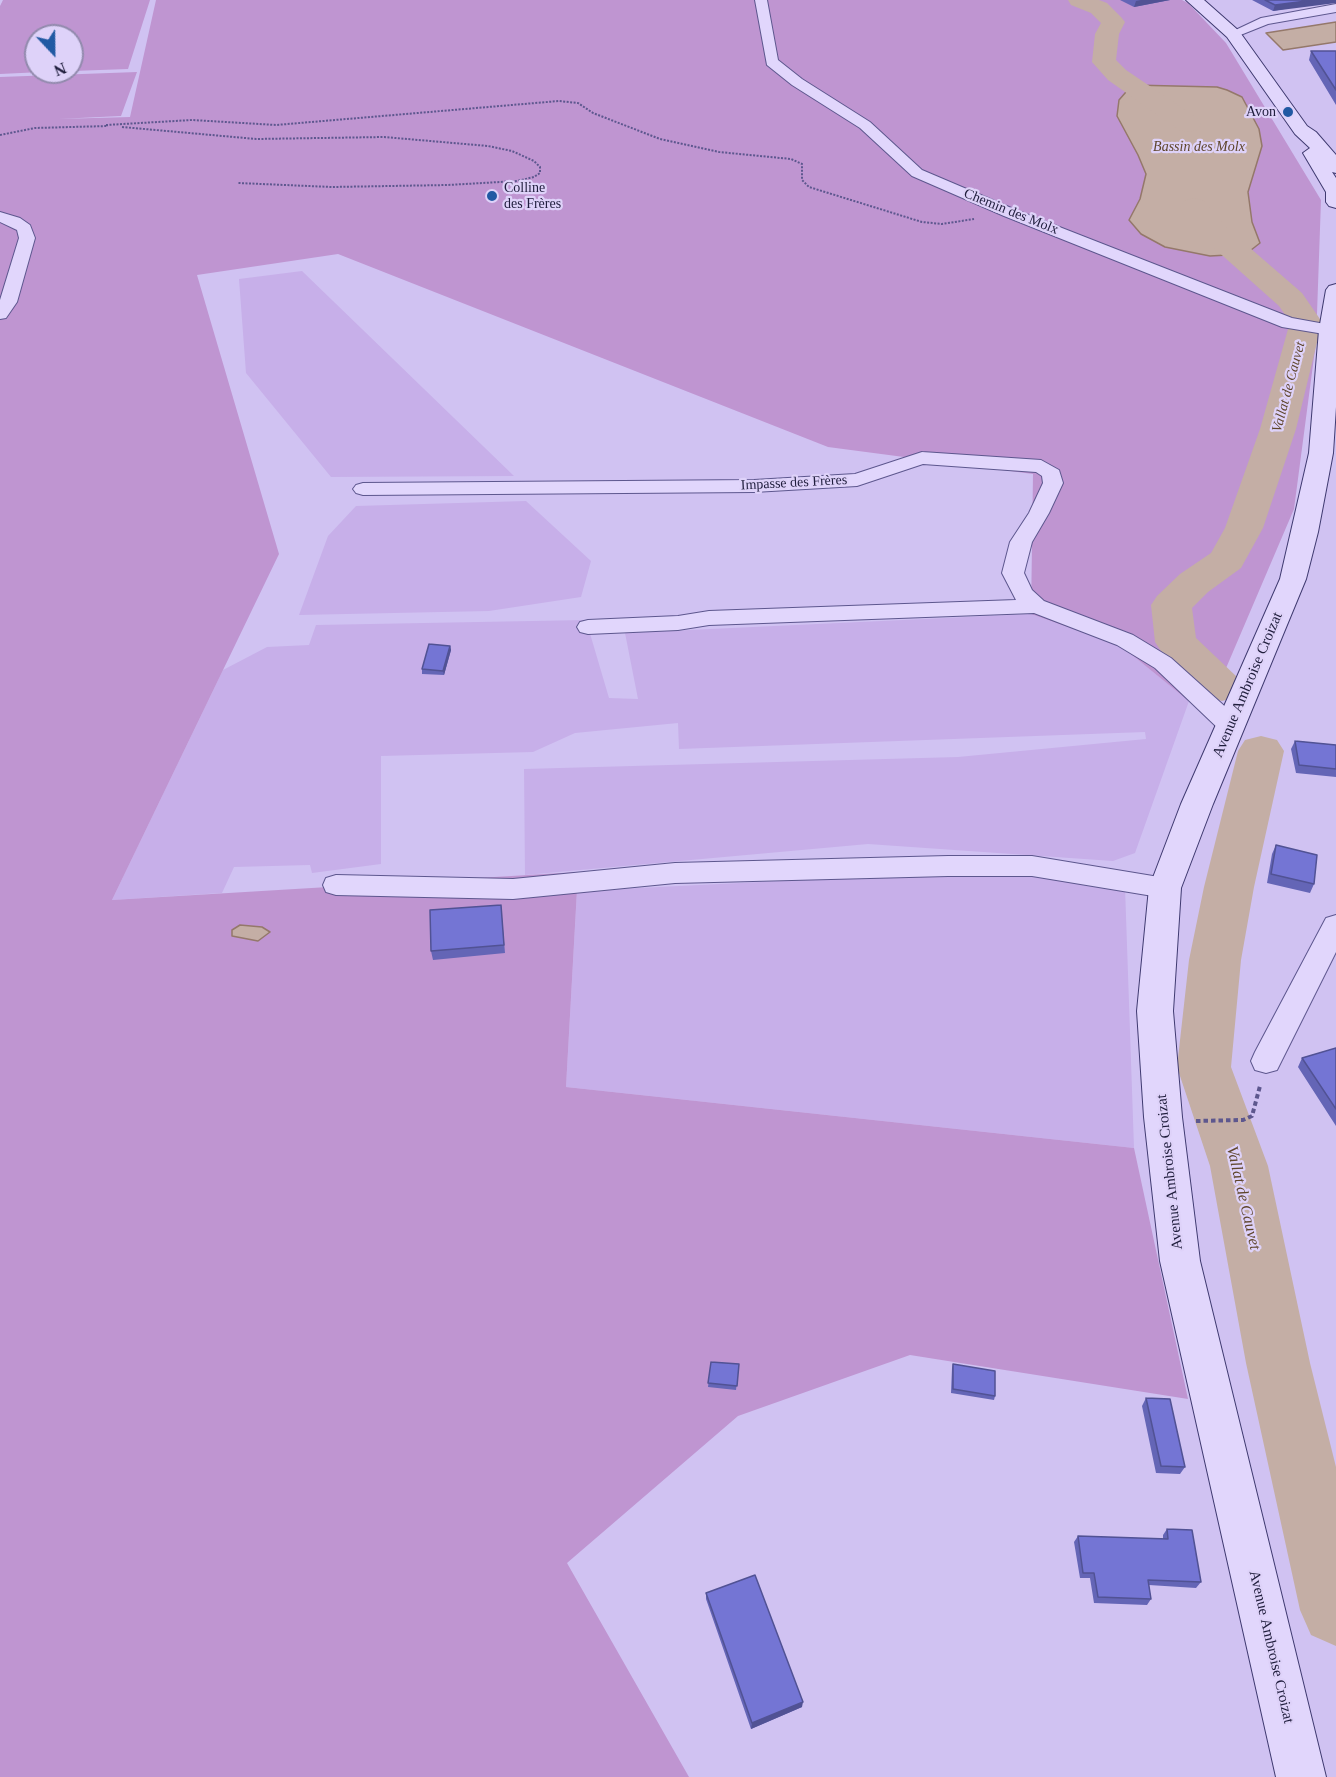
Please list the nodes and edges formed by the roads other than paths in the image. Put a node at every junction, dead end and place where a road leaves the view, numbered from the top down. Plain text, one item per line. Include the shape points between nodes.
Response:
1 (761, 0) edge
2 (1194, 0) edge
3 (1282, 2) edge
4 (1336, 8) edge
5 (1211, 12) junction
6 (1305, 13) junction
7 (1265, 21) junction
8 (1233, 34) junction
9 (1301, 130) junction
10 (1336, 167) edge
11 (1336, 196) edge
12 (0, 217) edge
13 (1336, 290) edge
14 (0, 314) edge
15 (1319, 329) edge
16 (1329, 445) edge
17 (363, 489) dead end
18 (1336, 502) edge
19 (1293, 579) junction
20 (1036, 606) junction
21 (588, 627) dead end
22 (1231, 726) junction
23 (336, 885) dead end
24 (1166, 888) junction
25 (1336, 925) edge
26 (1266, 1060) road end
27 (1301, 1777) edge

1 - 15 street, Chemin des Molx via 772,62 865,126 917,173 1010,213
2 - 5 main road
3 - 6 street
4 - 6 street
5 - 7 street
5 - 8 main road
6 - 7 street
7 - 8 street
8 - 9 main road
9 - 10 main road
9 - 11 main road
12 - 14 street via 24,228 27,238 8,302
13 - 15 main road, Avenue Ambroise Croizat
15 - 16 main road, Avenue Ambroise Croizat
16 - 19 main road, Avenue Ambroise Croizat
17 - 20 street, Impasse des Frères via 754,486 857,480 922,458 1041,466 1052,474 1053,483 1021,542 1013,573 1022,593
18 - 19 main road, Avenue Ambroise Croizat via 1322,535
19 - 22 main road, Avenue Ambroise Croizat
20 - 21 street via 708,618
20 - 22 street via 1125,640 1162,663
22 - 24 main road, Avenue Ambroise Croizat
23 - 24 street via 513,889 675,873 1032,866
24 - 27 main road, Avenue Ambroise Croizat via 1155,1011 1162,1117 1180,1261
25 - 26 street

